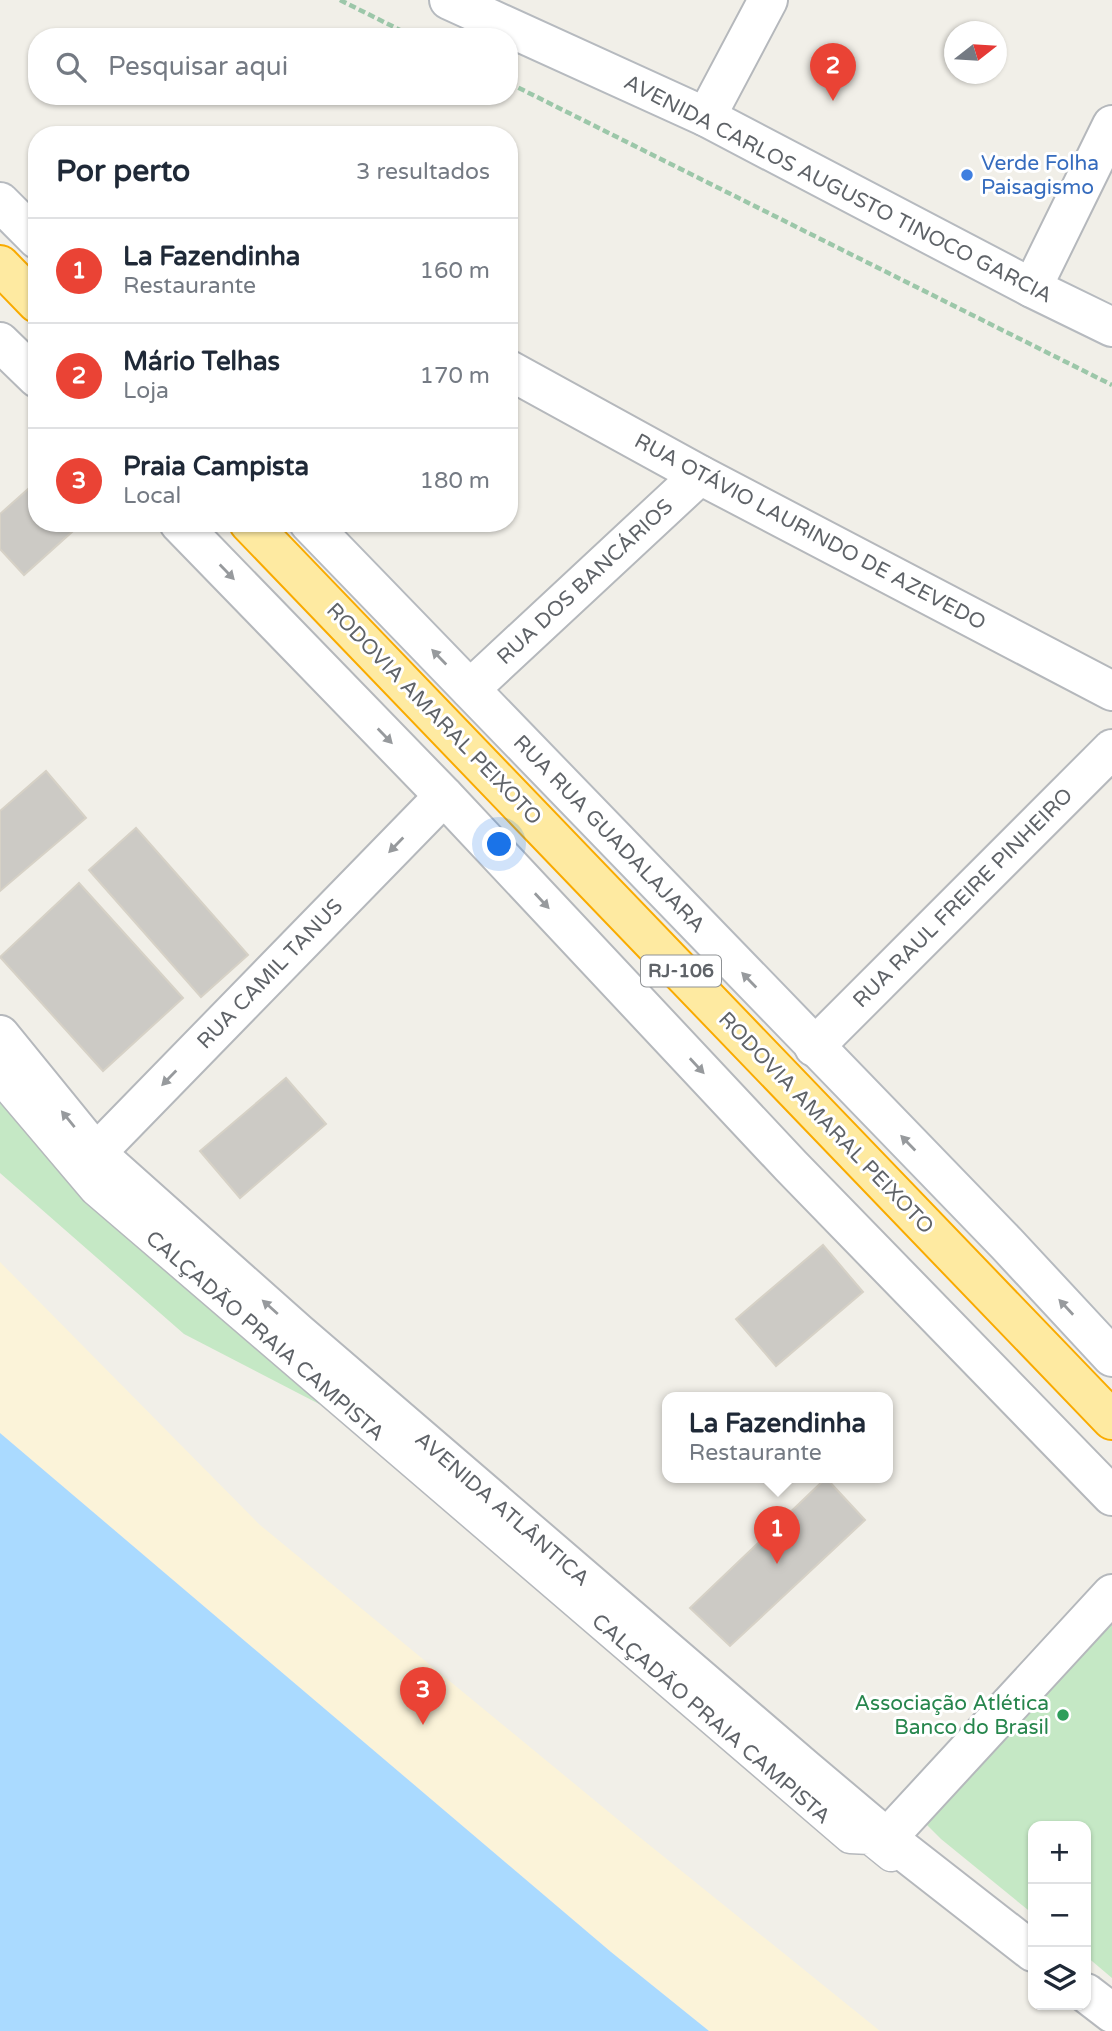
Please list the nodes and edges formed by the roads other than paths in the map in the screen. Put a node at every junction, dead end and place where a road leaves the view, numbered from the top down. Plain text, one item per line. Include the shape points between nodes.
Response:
1 (449, 0) edge
2 (768, 0) edge
3 (511, 28) edge
4 (518, 31) edge
5 (706, 117) junction
6 (1112, 125) edge
7 (0, 202) edge
8 (28, 230) edge
9 (0, 265) edge
10 (1032, 288) junction
11 (28, 294) edge
12 (1112, 327) edge
13 (0, 342) edge
14 (28, 369) edge
15 (518, 375) edge
16 (700, 475) junction
17 (188, 532) edge
18 (258, 532) edge
19 (318, 532) edge
20 (470, 689) junction
21 (1112, 691) edge
22 (1112, 749) edge
23 (444, 796) junction
24 (0, 1035) edge
25 (814, 1046) junction
26 (0, 1078) edge
27 (96, 1153) junction
28 (1112, 1357) edge
29 (1112, 1420) edge
30 (1112, 1496) edge
31 (1112, 1594) edge
32 (887, 1838) junction
33 (1028, 1948) edge
34 (1028, 1967) edge
35 (1091, 1997) edge
36 (1081, 2010) edge
37 (1112, 2013) edge
38 (1108, 2031) edge

1 - 3 street, AVENIDA CARLOS AUGUSTO TINOCO GARCIA
2 - 5 street
4 - 5 street, AVENIDA CARLOS AUGUSTO TINOCO GARCIA
5 - 10 street, AVENIDA CARLOS AUGUSTO TINOCO GARCIA
6 - 10 street
7 - 8 street
9 - 11 highway
10 - 12 street, AVENIDA CARLOS AUGUSTO TINOCO GARCIA
13 - 14 street
15 - 16 street, RUA OTÁVIO LAURINDO DE AZEVEDO
16 - 20 street, RUA DOS BANCÁRIOS
16 - 21 street, RUA OTÁVIO LAURINDO DE AZEVEDO
17 -> 23 street
18 - 29 highway, RODOVIA AMARAL PEIXOTO / RJ-106
20 -> 19 street, RUA RUA GUADALAJARA
25 -> 20 street, RUA RUA GUADALAJARA
22 - 25 street, RUA RAUL FREIRE PINHEIRO
23 -> 27 street, RUA CAMIL TANUS
23 -> 30 street via 791,1166
27 -> 24 street, AVENIDA ATLÂNTICA
28 -> 25 street, RUA RUA GUADALAJARA
26 - 34 street, CALÇADÃO PRAIA CAMPISTA via 94,1190 850,1838 870,1839
32 -> 27 street, AVENIDA ATLÂNTICA via 308,1342
31 - 32 street
32 - 33 street, AVENIDA ATLÂNTICA
35 - 37 street
36 - 38 street

